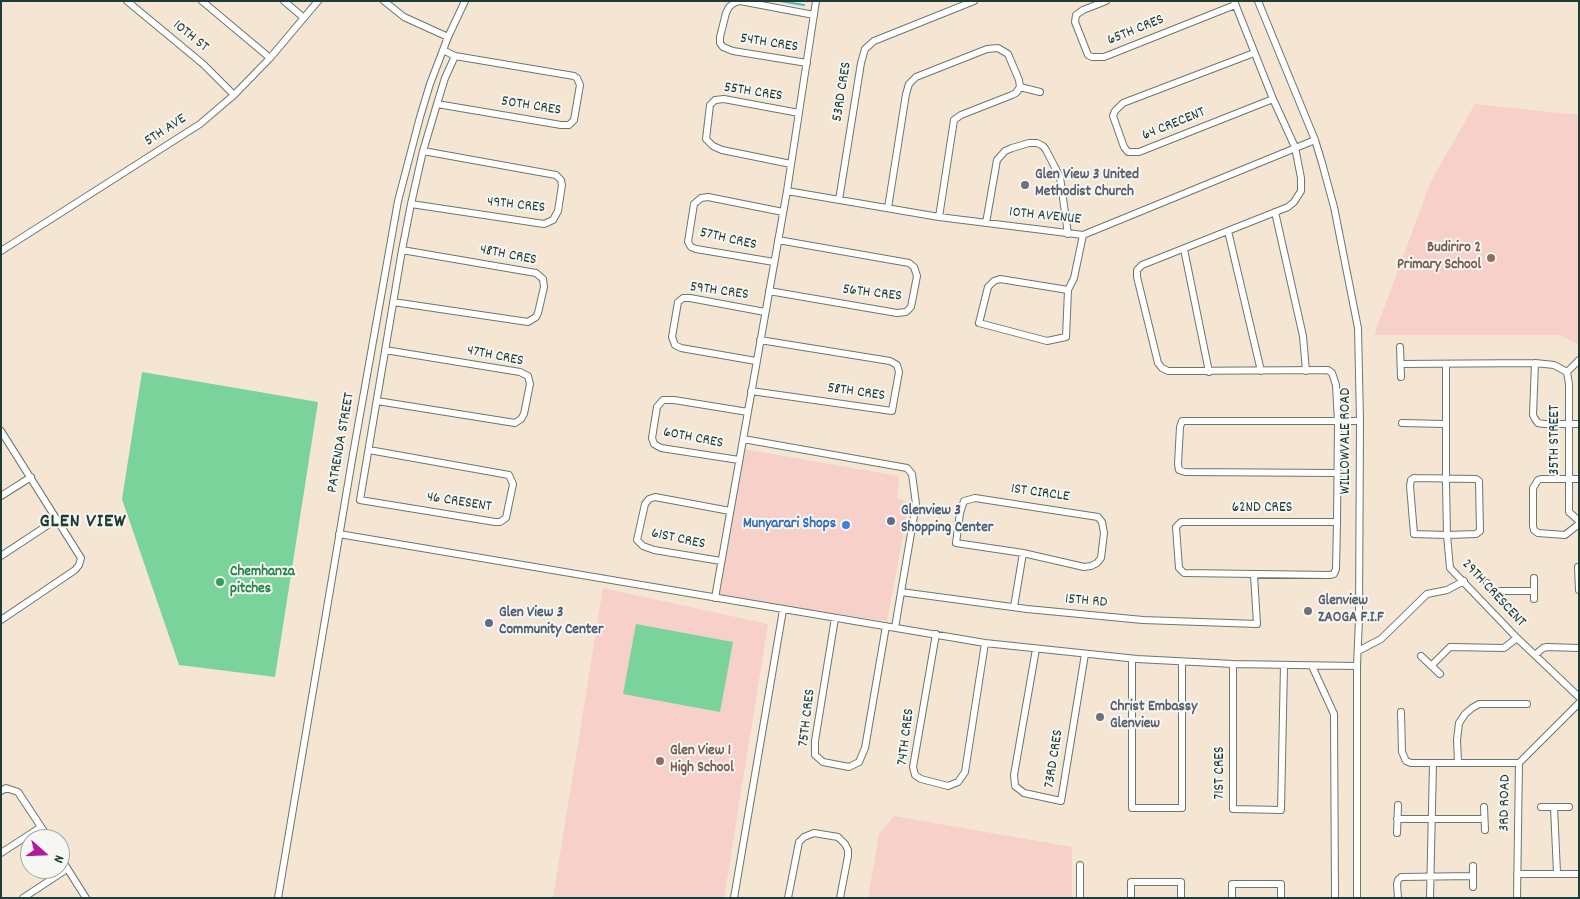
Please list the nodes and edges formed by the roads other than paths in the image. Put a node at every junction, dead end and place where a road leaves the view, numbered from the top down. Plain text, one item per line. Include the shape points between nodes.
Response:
1 (127, 1) edge
2 (202, 1) edge
3 (284, 1) edge
4 (318, 1) edge
5 (384, 1) edge
6 (465, 1) edge
7 (740, 1) edge
8 (816, 1) edge
9 (974, 1) edge
10 (1106, 1) edge
11 (1258, 1) edge
12 (1235, 3) edge
13 (814, 15) junction
14 (304, 18) junction
15 (448, 38) junction
16 (443, 50) junction
17 (1254, 53) junction
18 (455, 56) junction
19 (270, 58) junction
20 (807, 63) junction
21 (1020, 87) junction
22 (1040, 92) dead end
23 (234, 95) junction
24 (1273, 99) junction
25 (437, 104) junction
26 (799, 113) junction
27 (1314, 140) junction
28 (1295, 147) junction
29 (423, 151) junction
30 (791, 164) junction
31 (786, 191) junction
32 (838, 200) junction
33 (411, 204) junction
34 (888, 208) junction
35 (783, 212) junction
36 (1275, 212) junction
37 (939, 216) junction
38 (986, 224) junction
39 (1228, 231) junction
40 (1068, 234) junction
41 (1083, 236) junction
42 (778, 240) junction
43 (1184, 249) junction
44 (402, 250) junction
45 (1, 251) edge
46 (774, 262) junction
47 (1068, 290) junction
48 (769, 291) junction
49 (393, 302) junction
50 (765, 312) junction
51 (760, 340) junction
52 (1400, 347) dead end
53 (385, 350) junction
54 (1579, 360) edge
55 (756, 361) junction
56 (1535, 363) junction
57 (1401, 364) junction
58 (1446, 365) junction
59 (1306, 370) junction
60 (1261, 371) junction
61 (1209, 372) junction
62 (1567, 372) junction
63 (1401, 377) dead end
64 (751, 392) junction
65 (377, 401) junction
66 (748, 412) junction
67 (1360, 421) junction
68 (1338, 422) junction
69 (1402, 423) dead end
70 (1445, 424) junction
71 (1569, 424) junction
72 (1579, 424) edge
73 (1, 431) edge
74 (743, 439) junction
75 (369, 450) junction
76 (739, 460) junction
77 (1337, 473) junction
78 (30, 477) junction
79 (1569, 479) junction
80 (1579, 479) edge
81 (1446, 481) junction
82 (1, 496) edge
83 (730, 511) junction
84 (57, 519) junction
85 (1337, 522) junction
86 (1579, 522) edge
87 (339, 534) junction
88 (1447, 535) junction
89 (1024, 554) junction
90 (1, 556) edge
91 (721, 561) junction
92 (1578, 567) edge
93 (1254, 574) junction
94 (1534, 578) dead end
95 (1464, 581) junction
96 (1579, 590) edge
97 (1534, 591) junction
98 (901, 592) junction
99 (715, 598) junction
100 (1479, 598) junction
101 (1534, 599) dead end
102 (1014, 607) junction
103 (783, 610) junction
104 (835, 618) junction
105 (1, 620) edge
106 (886, 626) junction
107 (895, 628) junction
108 (936, 634) junction
109 (1517, 638) junction
110 (985, 643) junction
111 (1579, 648) edge
112 (1036, 649) junction
113 (1358, 651) junction
114 (1085, 654) junction
115 (1535, 655) junction
116 (1421, 656) dead end
117 (1132, 659) junction
118 (1182, 662) junction
119 (1233, 664) junction
120 (1284, 665) junction
121 (1312, 666) junction
122 (1357, 666) junction
123 (1430, 666) junction
124 (1440, 674) dead end
125 (1579, 697) edge
126 (1579, 703) edge
127 (1527, 704) dead end
128 (1401, 712) dead end
129 (1458, 762) junction
130 (1432, 763) junction
131 (1519, 763) junction
132 (4, 789) edge
133 (1398, 805) dead end
134 (1484, 807) dead end
135 (1541, 807) dead end
136 (1554, 807) junction
137 (1569, 807) dead end
138 (1397, 819) junction
139 (1431, 819) junction
140 (1484, 819) junction
141 (41, 827) joint
142 (1485, 830) dead end
143 (1397, 833) dead end
144 (1, 852) edge
145 (1080, 865) dead end
146 (1473, 866) dead end
147 (1557, 873) junction
148 (70, 874) edge
149 (1517, 874) junction
150 (1579, 874) edge
151 (1430, 876) junction
152 (1473, 876) junction
153 (52, 879) edge
154 (1473, 887) dead end
155 (23, 898) edge
156 (86, 898) edge
157 (278, 898) edge
158 (734, 898) edge
159 (788, 898) edge
160 (840, 898) edge
161 (1080, 898) edge
162 (1131, 898) edge
163 (1181, 898) edge
164 (1232, 898) edge
165 (1281, 898) edge
166 (1335, 898) edge
167 (1357, 898) edge
168 (1398, 898) edge
169 (1430, 898) edge
170 (1517, 898) edge

1 - 23 street, 10TH ST via 203,64
2 - 19 street
3 - 14 street
4 - 14 street, 5TH AVE
5 - 15 street via 404,17
6 - 15 street, PATRENDA STREET
7 - 13 street, 54TH CRES
7 - 20 street, 54TH CRES via 726,13 720,37 723,47
8 - 13 street
9 - 32 street, 53RD CRES via 874,41 865,49
10 - 12 street, 65TH CRES via 1082,10 1076,15 1075,22 1088,55 1098,58
11 - 27 street, WILLOWVALE ROAD
12 - 17 street
13 - 20 street
14 - 19 street, 5TH AVE
15 - 16 street, PATRENDA STREET
16 - 18 street
16 - 87 street, PATRENDA STREET via 420,117 398,201
17 - 24 street
17 - 24 street, 64 CRECENT via 1123,103 1113,116 1124,147 1128,152 1139,152
18 - 25 street
18 - 25 street, 50TH CRES via 574,76 580,85 574,120 561,125
19 - 23 street, 5TH AVE
20 - 26 street
21 - 22 street
21 - 34 street via 1008,54 998,48 986,49 912,80 906,89
21 - 37 street via 1012,95 954,120
23 - 45 street, 5TH AVE via 200,124
24 - 28 street
25 - 29 street
26 - 30 street
26 - 30 street, 55TH CRES via 724,99 715,100 710,105 706,139 714,146
27 - 28 street, 10TH AVENUE
27 - 67 street, WILLOWVALE ROAD via 1334,207 1358,328
28 - 36 street via 1301,191 1294,202
28 - 41 street, 10TH AVENUE
29 - 33 street
29 - 33 street, 49TH CRES via 556,175 562,185 558,211 553,220 544,224
30 - 31 street
31 - 32 street, 10TH AVENUE
31 - 35 street
32 - 34 street, 10TH AVENUE
33 - 44 street
34 - 37 street, 10TH AVENUE
35 - 42 street
35 - 46 street, 57TH CRES via 708,197 694,204 688,242 692,247
36 - 39 street
36 - 59 street via 1303,336
37 - 38 street, 10TH AVENUE
38 - 40 street, 10TH AVENUE
38 - 40 street via 997,160 1012,148 1037,143 1046,150 1060,177
39 - 43 street
39 - 60 street
40 - 41 street, 10TH AVENUE
41 - 47 street via 1074,278
42 - 46 street
42 - 48 street, 56TH CRES via 909,263 917,276 911,307 906,312 897,313
43 - 61 street
43 - 61 street via 1142,265 1137,270 1137,277 1158,363 1168,371
44 - 49 street
44 - 49 street, 48TH CRES via 536,273 543,279 544,286 538,313 528,322
46 - 48 street
47 - 47 street via 1000,279 994,281 988,288 979,323 1047,341 1066,337
48 - 50 street
49 - 53 street
50 - 51 street
50 - 55 street, 59TH CRES via 690,298 678,302 672,337 675,345
51 - 55 street
51 - 64 street, 58TH CRES via 890,361 897,365 899,372 892,411
52 - 57 street
53 - 65 street
53 - 65 street, 47TH CRES via 520,372 528,376 530,384 524,414 515,423
54 - 62 street
55 - 64 street
56 - 58 street
56 - 62 street via 1554,365
56 - 71 street via 1535,420 1544,424
57 - 58 street
57 - 63 street
58 - 70 street, 29TH CRESCENT
59 - 60 street
59 - 68 street via 1328,370 1332,373 1336,385
60 - 61 street
62 - 71 street, 35TH STREET
64 - 66 street
65 - 75 street
66 - 74 street
66 - 76 street, 60TH CRES via 674,400 663,400 657,407 654,444 661,448
67 - 68 street
67 - 113 street, WILLOWVALE ROAD
68 - 77 street
68 - 77 street via 1182,422 1178,464 1179,470 1189,472
69 - 70 street
70 - 81 street, 29TH CRESCENT
71 - 72 street
71 - 79 street, 35TH STREET
73 - 78 street
74 - 76 street
74 - 98 street via 907,468 912,474 916,504
75 - 75 street, 46 CRESENT via 506,473 513,484 506,518 495,522 360,500
76 - 83 street
77 - 85 street
78 - 82 street
78 - 84 street
79 - 80 street
79 - 86 street, 35TH STREET via 1569,512
79 - 86 street via 1541,479 1535,483 1533,526 1538,533 1565,535
81 - 88 street, 29TH CRESCENT
81 - 88 street via 1476,479 1480,484 1480,531
81 - 88 street via 1414,478 1410,486 1414,534
83 - 91 street
83 - 91 street, 61ST CRES via 650,499 645,504 637,540 642,546 654,550
84 - 90 street
84 - 105 street via 79,552 79,565
85 - 93 street, 62ND CRES via 1334,574
85 - 93 street, 62ND CRES via 1181,522 1177,525 1182,572
87 - 99 street
87 - 157 street, PATRENDA STREET
88 - 95 street, 29TH CRESCENT via 1450,568
89 - 89 street, 1ST CIRCLE via 956,543 964,501 975,498 1091,514 1102,522 1101,558 1091,566
89 - 102 street
91 - 99 street
92 - 96 street
93 - 102 street, 15TH RD via 1257,624 1143,620
94 - 97 street
95 - 100 street, 29TH CRESCENT
95 - 113 street via 1447,590 1427,594 1380,639
97 - 100 street via 1492,591 1488,586
97 - 101 street
98 - 102 street, 15TH RD
98 - 107 street
99 - 103 street
100 - 109 street, 29TH CRESCENT
103 - 104 street
103 - 158 street
104 - 106 street
104 - 106 street, 75TH CRES via 814,741 815,755 823,762 849,767 859,762 865,748
106 - 107 street
107 - 108 street
108 - 110 street
108 - 110 street, 74TH CRES via 913,767 915,776 948,786 958,782 965,772
109 - 115 street, 29TH CRESCENT
109 - 123 street via 1504,648 1450,647
110 - 112 street
111 - 115 street via 1547,647
112 - 114 street
112 - 114 street, 73RD CRES via 1014,775 1016,786 1024,792 1061,801
113 - 122 street, WILLOWVALE ROAD
114 - 117 street
115 - 125 street, 29TH CRESCENT
116 - 123 street
117 - 118 street
117 - 118 street via 1132,808 1182,808
118 - 119 street
119 - 120 street
119 - 120 street, 71ST CRES via 1233,809 1281,810
120 - 121 street
121 - 122 street
121 - 166 street via 1334,714
122 - 167 street, WILLOWVALE ROAD
123 - 124 street
126 - 131 street, 3RD ROAD
127 - 129 street via 1479,704 1465,714 1457,732
128 - 130 street via 1403,757 1411,763
129 - 130 street
129 - 131 street
130 - 139 street
131 - 149 street, 3RD ROAD
132 - 141 street via 18,792
133 - 138 street
134 - 140 street
135 - 136 street
136 - 137 street
136 - 147 street
138 - 139 street
138 - 143 street
139 - 140 street
139 - 151 street
140 - 142 street
141 - 144 street
145 - 161 street
146 - 152 street
147 - 149 street
147 - 150 street
148 - 156 street
149 - 170 street, 3RD ROAD
151 - 152 street
151 - 168 street via 1401,877 1397,884
151 - 169 street
152 - 154 street
153 - 155 street
159 - 160 street via 799,842 814,834 838,837 848,850
162 - 163 street via 1131,882 1181,882
164 - 165 street via 1232,884 1281,884

